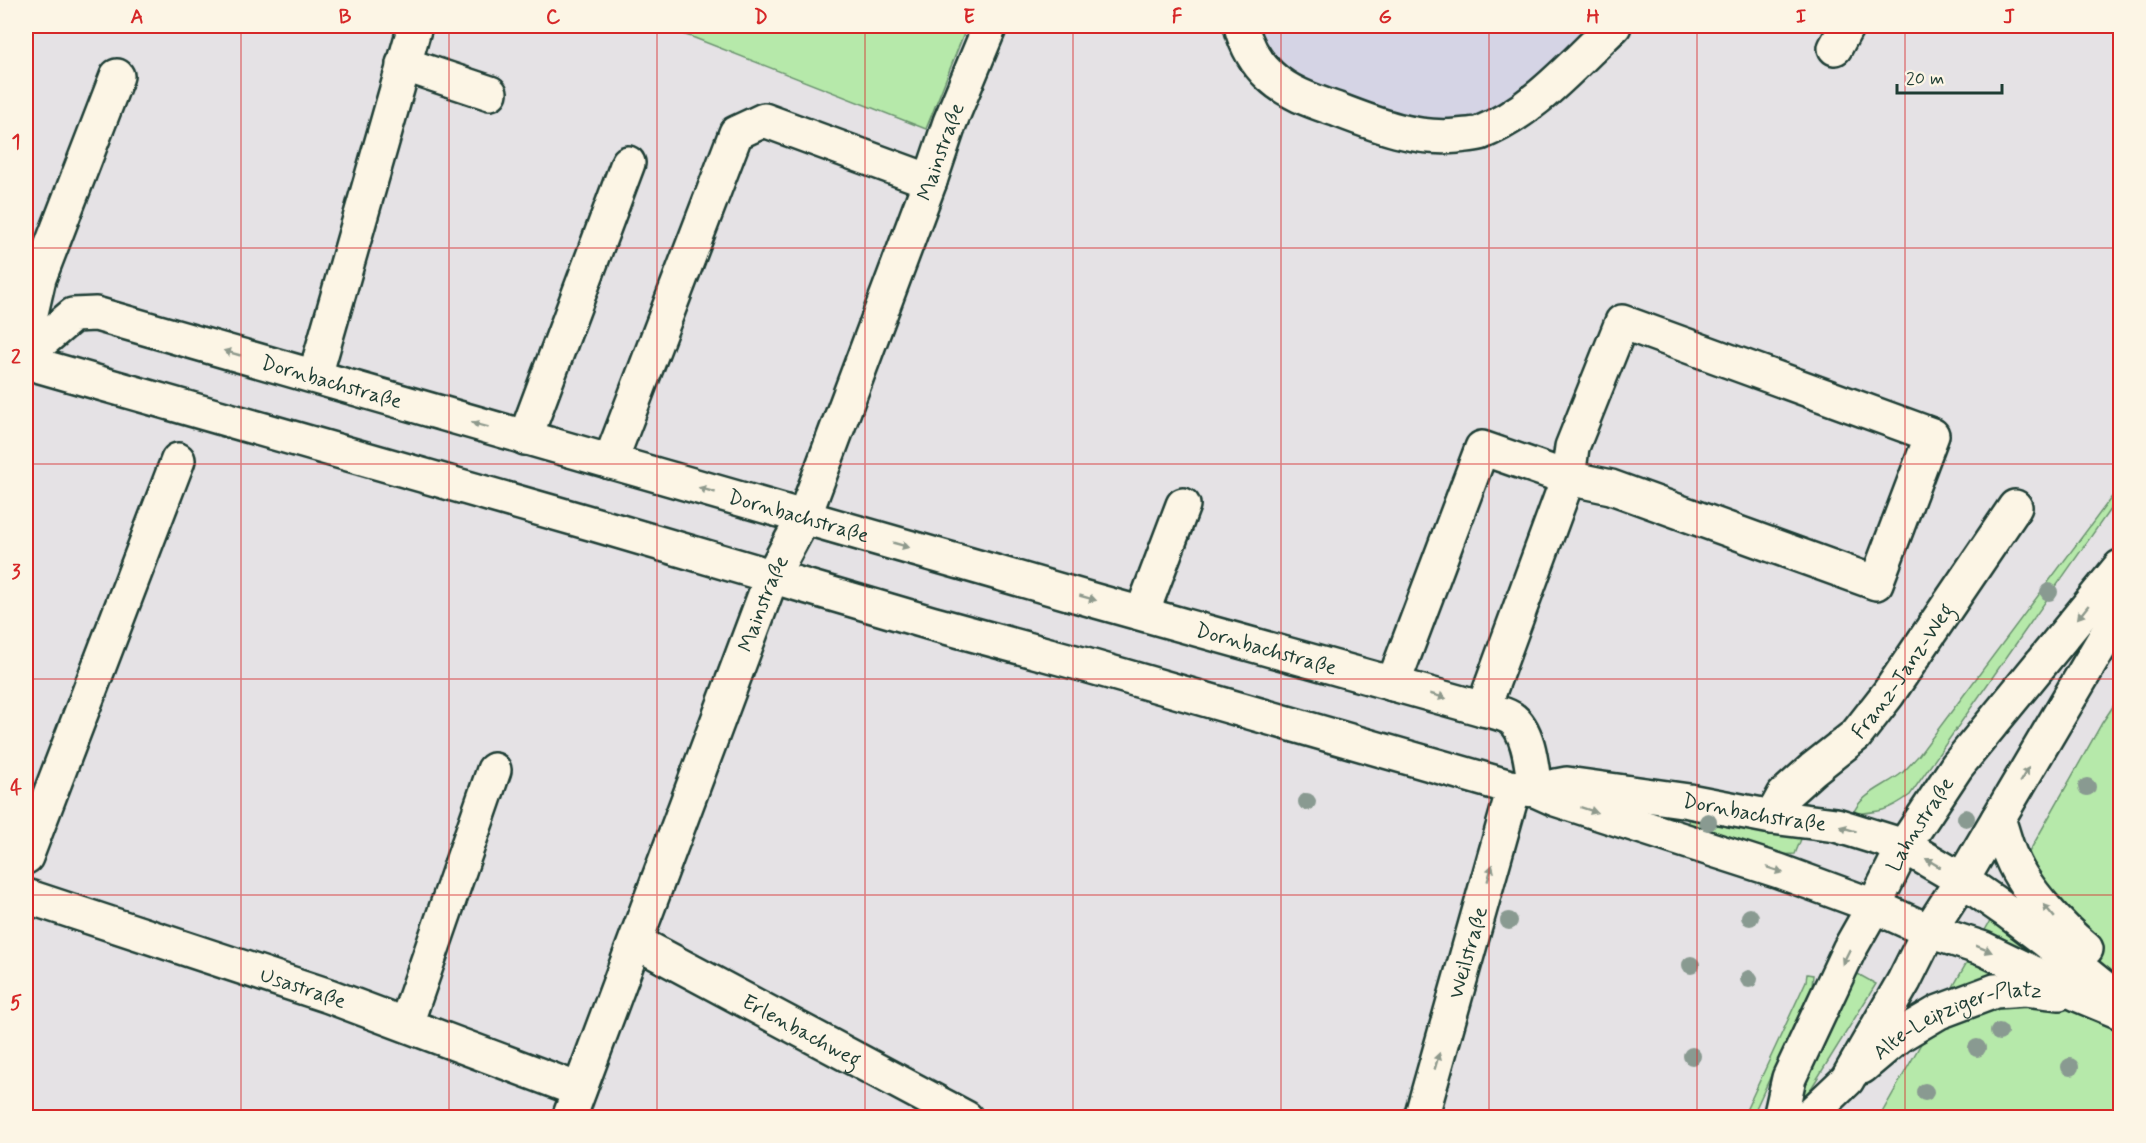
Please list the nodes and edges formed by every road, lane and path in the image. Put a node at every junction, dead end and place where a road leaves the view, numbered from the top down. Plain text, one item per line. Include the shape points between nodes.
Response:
1 (415, 26) edge
2 (990, 26) edge
3 (1241, 26) edge
4 (1614, 26) edge
5 (403, 64) junction
6 (117, 76) dead end
7 (490, 93) dead end
8 (628, 163) dead end
9 (930, 181) junction
10 (26, 335) edge
11 (26, 355) edge
12 (26, 362) edge
13 (315, 376) junction
14 (525, 438) junction
15 (177, 460) dead end
16 (610, 462) junction
17 (1568, 478) junction
18 (1183, 505) dead end
19 (2015, 507) dead end
20 (804, 518) junction
21 (2121, 567) edge
22 (772, 576) junction
23 (2121, 612) edge
24 (1142, 613) junction
25 (1393, 684) junction
26 (1497, 714) junction
27 (494, 770) dead end
28 (1524, 789) junction
29 (1772, 817) junction
30 (1998, 819) junction
31 (1904, 846) junction
32 (26, 856) edge
33 (1962, 880) junction
34 (26, 896) edge
35 (1874, 906) junction
36 (1929, 931) junction
37 (636, 942) junction
38 (2121, 980) edge
39 (2079, 995) junction
40 (2121, 1002) edge
41 (2121, 1012) edge
42 (406, 1024) junction
43 (1847, 1080) junction
44 (574, 1104) edge
45 (966, 1118) edge
46 (1421, 1118) edge
47 (1780, 1118) edge
48 (1807, 1118) edge

1 - 5 street
2 - 9 street, Mainstraße
3 - 4 street via 1258,64 1297,95 1393,131 1437,138 1478,134 1515,115
5 - 7 street
5 - 13 street
6 - 10 street via 39,278
8 - 14 street
9 - 16 street via 764,120 736,133
9 - 20 street, Mainstraße
13 -> 11 street, Dornbachstraße via 85,313 73,315
12 - 22 street, Dornbachstraße
14 -> 13 street, Dornbachstraße
14 - 16 street, Dornbachstraße
15 - 32 street
20 -> 16 street, Dornbachstraße
17 - 17 street via 1611,487 1876,583 1932,435 1622,322 1572,447
17 - 25 street via 1482,448
17 - 26 street
18 - 24 street
19 - 29 street, Franz-Janz-Weg via 1857,735 1784,795
20 - 22 street, Mainstraße
20 -> 24 street, Dornbachstraße
21 -> 31 street, Lahnstraße via 1957,766
22 - 28 street, Dornbachstraße
22 - 37 street, Mainstraße
30 -> 23 street
24 - 25 street, Dornbachstraße
25 -> 26 street, Dornbachstraße
26 - 28 street via 1530,752
27 - 42 street
28 - 29 street, Dornbachstraße via 1567,784
28 -> 35 street, Dornbachstraße via 1779,871
46 -> 28 street, Weilstraße
31 -> 29 street, Dornbachstraße via 1836,825
30 - 33 street
38 -> 30 street via 2068,934 2036,896 2012,861
33 -> 31 street, Dornbachstraße
31 - 35 street, Lahnstraße
33 - 36 street
33 - 40 street via 2046,940
34 - 42 street, Usastraße
35 - 36 street, Dornbachstraße
35 -> 47 street, Lahnstraße via 1789,1078
36 -> 39 street, Alte-Leipziger-Platz via 1984,949
36 - 43 street via 1905,981
37 - 44 street, Mainstraße
37 - 45 street, Erlenbachweg
39 - 41 street, Alte-Leipziger-Platz
39 - 43 street, Alte-Leipziger-Platz via 2025,989 1995,991 1939,1012 1900,1035
42 - 44 street, Usastraße
43 - 48 street

